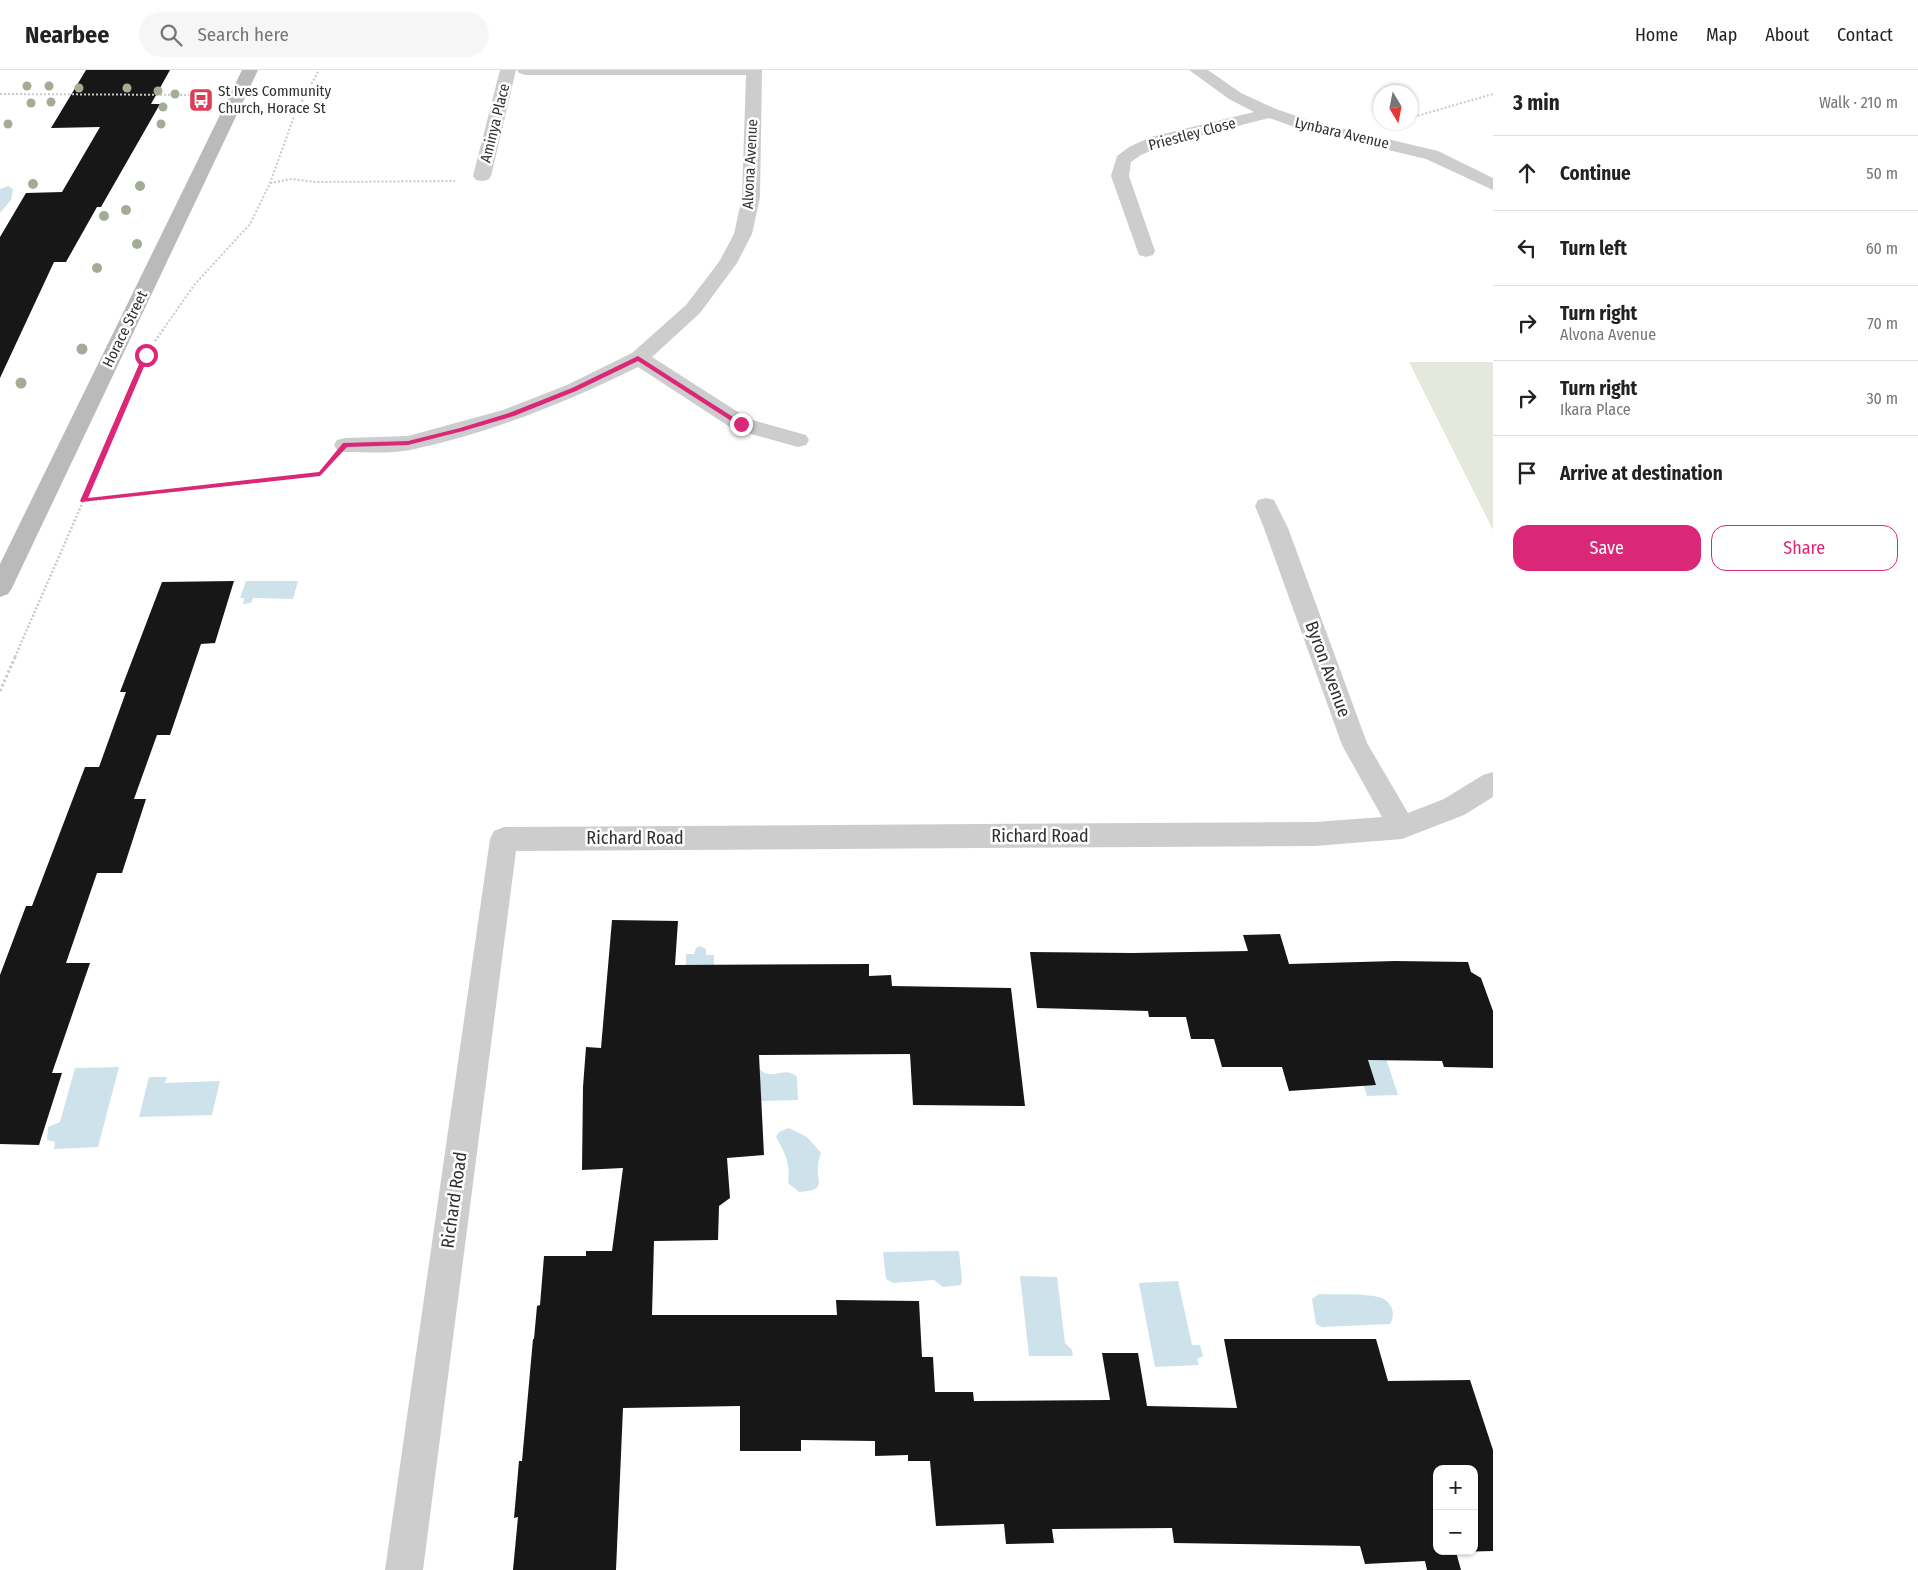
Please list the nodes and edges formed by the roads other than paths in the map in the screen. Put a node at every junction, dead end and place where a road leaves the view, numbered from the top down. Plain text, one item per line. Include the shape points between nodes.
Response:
1 (250, 70) edge
2 (508, 70) edge
3 (525, 70) edge
4 (754, 70) edge
5 (1197, 70) edge
6 (1270, 113) junction
7 (482, 176) road end
8 (1493, 185) edge
9 (1146, 251) dead end
10 (638, 358) junction
11 (798, 440) dead end
12 (345, 444) road end
13 (1266, 506) dead end
14 (0, 588) edge
15 (1493, 783) edge
16 (1402, 827) junction
17 (404, 1570) edge

1 - 14 main road, Horace Street
2 - 7 street, Aminya Place
3 - 4 street, Aminya Place
4 - 10 street, Alvona Avenue via 751,197 744,234 728,263 693,309
5 - 6 street, Lynbara Avenue via 1235,96
6 - 8 street, Lynbara Avenue via 1306,125 1432,155
6 - 9 street, Priestley Close via 1157,141 1123,160 1120,176
10 - 11 street via 741,424
10 - 12 street, Alvona Avenue via 556,397 461,430 408,443
13 - 16 street, Byron Avenue via 1355,745
15 - 16 street, Richard Road via 1454,807
16 - 17 street, Richard Road via 1315,834 504,839

